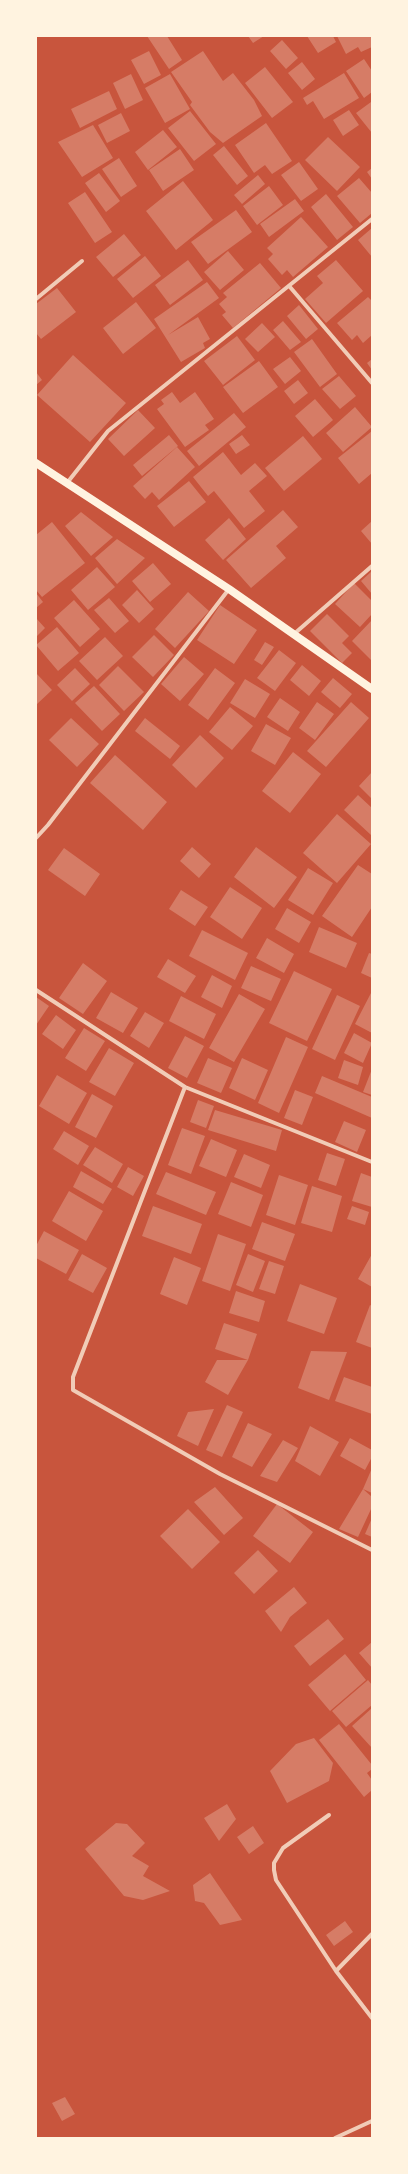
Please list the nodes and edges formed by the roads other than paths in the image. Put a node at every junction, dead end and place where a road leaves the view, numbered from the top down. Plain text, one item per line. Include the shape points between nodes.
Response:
1 (372, 219) edge
2 (82, 261) dead end
3 (290, 287) junction
4 (36, 299) edge
5 (372, 383) edge
6 (36, 463) edge
7 (67, 483) junction
8 (372, 566) edge
9 (229, 589) junction
10 (293, 634) junction
11 (372, 690) edge
12 (36, 838) edge
13 (36, 990) edge
14 (185, 1087) junction
15 (372, 1162) edge
16 (372, 1550) edge
17 (329, 1815) dead end
18 (372, 1934) edge
19 (336, 1971) junction
20 (372, 2018) edge
21 (372, 2121) edge
22 (335, 2138) edge

1 - 3 street
2 - 4 street
3 - 5 street
3 - 7 street via 108,431
6 - 7 main road
7 - 9 main road
8 - 10 street
9 - 10 main road
9 - 12 street
10 - 11 main road
13 - 14 street
14 - 15 street
14 - 16 street via 73,1377 73,1390 220,1474
17 - 19 street via 283,1848 274,1863 274,1870 276,1880
18 - 19 street
19 - 20 street
21 - 22 street

